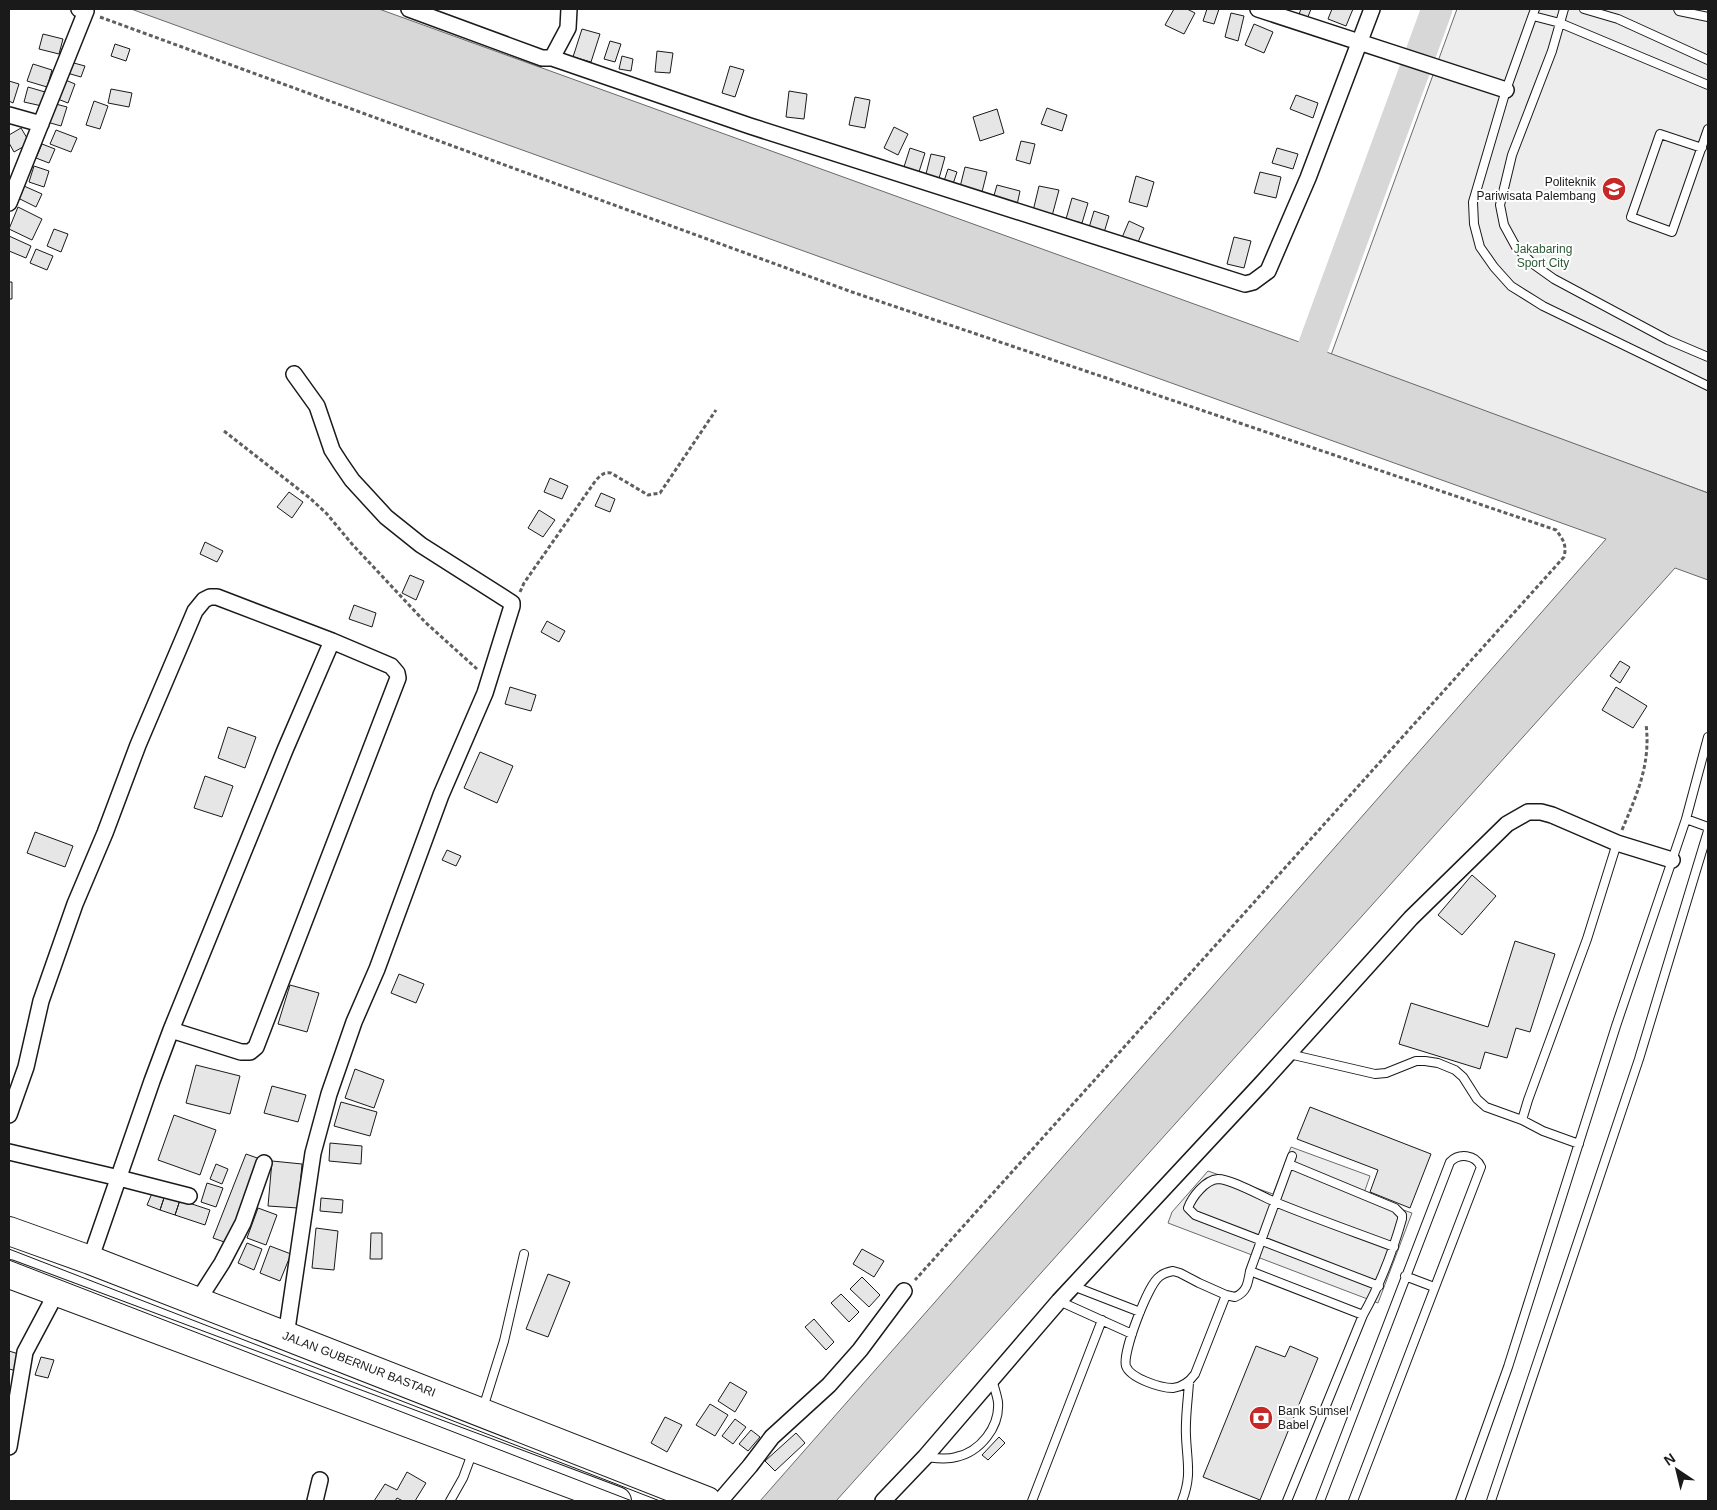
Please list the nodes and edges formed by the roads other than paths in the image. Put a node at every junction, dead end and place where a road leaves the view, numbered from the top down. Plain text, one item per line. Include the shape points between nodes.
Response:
1 (409, 9) edge
2 (569, 9) edge
3 (1258, 9) edge
4 (1372, 9) edge
5 (1564, 9) edge
6 (1584, 9) edge
7 (1678, 9) edge
8 (82, 10) edge
9 (1534, 12) edge
10 (1708, 17) edge
11 (1560, 23) junction
12 (1360, 41) junction
13 (552, 58) junction
14 (1708, 60) edge
15 (1708, 85) edge
16 (1506, 90) junction
17 (9, 116) edge
18 (41, 124) junction
19 (1708, 129) edge
20 (1702, 148) junction
21 (9, 203) edge
22 (1708, 357) edge
23 (294, 374) dead end
24 (1708, 386) edge
25 (332, 641) junction
26 (1708, 737) edge
27 (1686, 819) junction
28 (1708, 829) edge
29 (1617, 843) junction
30 (1672, 860) junction
31 (171, 1030) junction
32 (1289, 1054) junction
33 (9, 1115) edge
34 (1522, 1120) junction
35 (1578, 1144) junction
36 (9, 1152) edge
37 (1292, 1156) dead end
38 (264, 1163) dead end
39 (1289, 1164) junction
40 (119, 1178) junction
41 (189, 1196) dead end
42 (1275, 1202) junction
43 (9, 1231) edge
44 (1261, 1241) junction
45 (1394, 1247) junction
46 (524, 1254) dead end
47 (90, 1260) junction
48 (1250, 1271) junction
49 (9, 1274) edge
50 (1405, 1276) junction
51 (1073, 1286) junction
52 (1379, 1286) junction
53 (1434, 1288) junction
54 (904, 1291) road end
55 (54, 1292) junction
56 (1226, 1295) junction
57 (1059, 1301) junction
58 (197, 1302) junction
59 (1140, 1312) junction
60 (1363, 1315) junction
61 (1102, 1320) junction
62 (1132, 1334) junction
63 (286, 1336) junction
64 (992, 1379) junction
65 (1189, 1382) junction
66 (482, 1412) junction
67 (9, 1447) edge
68 (474, 1448) junction
69 (925, 1457) junction
70 (913, 1470) junction
71 (320, 1480) dead end
72 (315, 1501) edge
73 (450, 1501) edge
74 (617, 1501) edge
75 (708, 1501) edge
76 (720, 1501) edge
77 (883, 1501) edge
78 (898, 1501) edge
79 (1032, 1501) edge
80 (1182, 1501) edge
81 (1287, 1501) edge
82 (1320, 1501) edge
83 (1353, 1501) edge
84 (1460, 1501) edge
85 (1491, 1501) edge

1 - 13 street via 542,58
2 - 13 street via 568,28
3 - 12 street
4 - 12 street
5 - 11 lane
6 - 14 lane via 1618,18
7 - 10 lane
8 - 18 street
9 - 11 lane
9 - 16 lane
11 - 15 lane
11 - 22 lane via 1512,155 1500,206 1504,225 1516,247 1554,279 1668,340
12 - 13 street via 1308,178 1268,271 1254,282 1245,284 750,126
12 - 16 street
16 - 24 lane via 1473,202 1480,247 1511,286 1543,306
17 - 18 street
18 - 21 street
19 - 20 lane
20 - 20 lane via 1660,134 1631,218 1672,232
23 - 63 street via 317,406 332,450 341,464 386,517 421,545 512,606 489,680 441,795 329,1094 313,1153
25 - 31 street
25 - 31 street via 390,666 398,678 256,1047 250,1052 241,1052
25 - 33 street via 217,597 210,597 199,604 171,665 75,904 41,1001 26,1067
26 - 27 lane
27 - 28 lane
27 - 30 lane
28 - 85 lane via 1639,1059
29 - 30 street
29 - 32 street via 1552,815 1528,812 1519,816 1412,918
29 - 34 lane via 1587,939
30 - 35 lane
31 - 40 street
32 - 34 lane via 1375,1074 1426,1060 1455,1070 1486,1106
32 - 51 street
34 - 35 lane
35 - 84 lane via 1508,1367
36 - 40 street
37 - 39 lane
38 - 58 street via 243,1223
39 - 42 lane
39 - 45 lane via 1399,1211 1402,1219
40 - 41 street
40 - 47 street
42 - 44 lane
42 - 44 lane via 1217,1179 1206,1184 1188,1208 1195,1215
42 - 45 lane
43 - 47 highway, JALAN GUBERNUR BASTARI
44 - 48 lane
44 - 52 lane
45 - 52 lane
46 - 66 lane via 504,1341
47 - 58 highway, JALAN GUBERNUR BASTARI
48 - 56 lane via 1245,1290 1235,1297
48 - 60 lane
49 - 55 highway
50 - 53 lane
50 - 53 lane via 1450,1162 1462,1155 1475,1159 1481,1167
50 - 82 lane
51 - 57 street
51 - 59 lane
52 - 60 lane
53 - 83 lane
54 - 76 street via 860,1350 829,1385 772,1437
55 - 67 street via 26,1352
55 - 68 highway
56 - 59 lane via 1173,1271 1158,1277
56 - 65 lane
57 - 61 lane
57 - 64 street
58 - 63 highway, JALAN GUBERNUR BASTARI
59 - 62 lane
60 - 81 lane
61 - 62 lane
61 - 79 lane
62 - 65 lane via 1125,1364 1129,1371 1148,1383 1173,1388
63 - 66 highway, JALAN GUBERNUR BASTARI
64 - 69 street
64 - 69 lane via 998,1403 997,1419 990,1434 975,1448 958,1457
65 - 80 lane via 1185,1435 1189,1477
66 - 75 highway, JALAN GUBERNUR BASTARI
68 - 73 lane
68 - 74 highway
69 - 70 street
70 - 77 street
70 - 78 street
71 - 72 street

